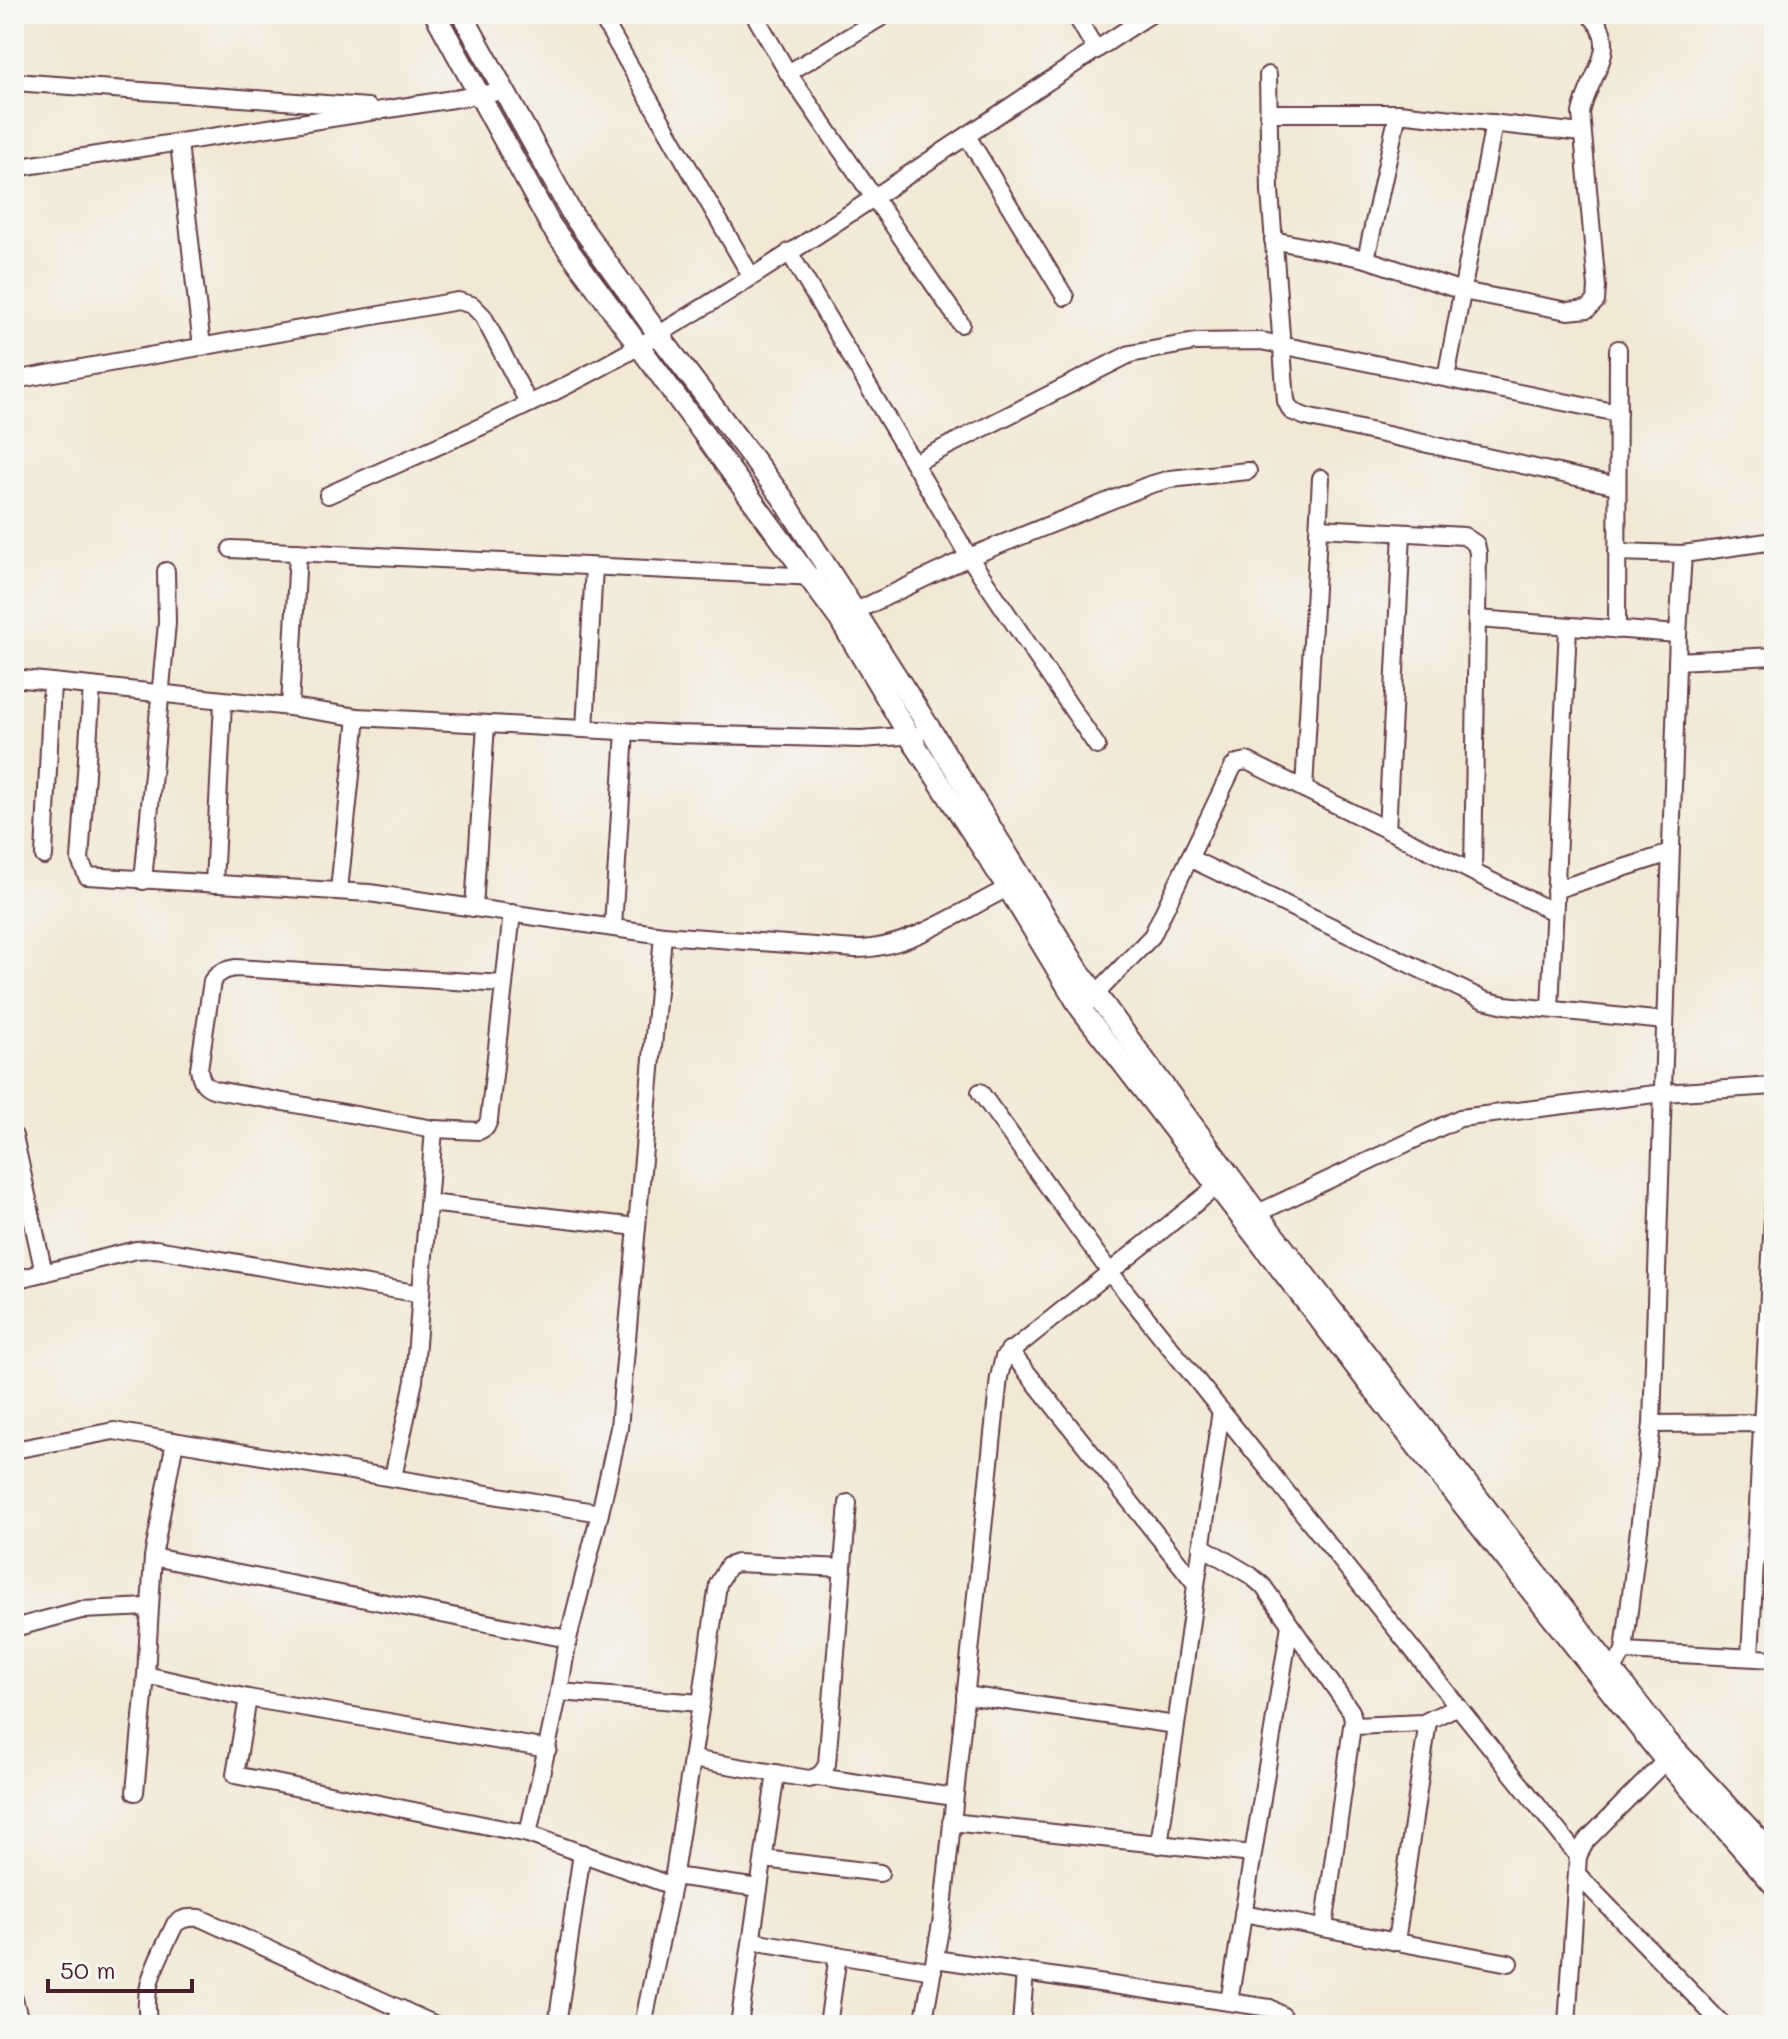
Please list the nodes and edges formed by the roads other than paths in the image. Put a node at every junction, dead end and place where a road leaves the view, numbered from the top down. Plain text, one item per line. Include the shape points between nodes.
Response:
1 (435, 14) edge
2 (462, 14) edge
3 (600, 14) edge
4 (754, 14) edge
5 (887, 14) edge
6 (1075, 14) edge
7 (1151, 14) edge
8 (1589, 14) edge
9 (1096, 50) junction
10 (788, 73) junction
11 (1268, 75) dead end
12 (14, 82) edge
13 (504, 91) junction
14 (480, 96) junction
15 (397, 109) junction
16 (1268, 113) junction
17 (1398, 113) junction
18 (1494, 123) junction
19 (1582, 133) junction
20 (967, 136) junction
21 (179, 143) junction
22 (14, 168) edge
23 (874, 199) junction
24 (1273, 240) junction
25 (789, 252) junction
26 (1366, 259) junction
27 (751, 276) junction
28 (1462, 291) junction
29 (1065, 297) dead end
30 (961, 324) dead end
31 (658, 334) junction
32 (1280, 345) junction
33 (639, 346) junction
34 (202, 347) junction
35 (1618, 349) dead end
36 (1446, 378) junction
37 (14, 380) edge
38 (529, 404) junction
39 (1618, 413) junction
40 (914, 463) junction
41 (1248, 471) dead end
42 (1321, 478) dead end
43 (1617, 486) junction
44 (328, 495) dead end
45 (1319, 528) junction
46 (1402, 533) junction
47 (1774, 541) edge
48 (231, 549) dead end
49 (298, 552) junction
50 (1617, 552) junction
51 (1683, 554) junction
52 (969, 557) junction
53 (594, 567) junction
54 (166, 571) dead end
55 (807, 577) junction
56 (834, 578) junction
57 (856, 611) junction
58 (1477, 619) junction
59 (1568, 626) junction
60 (1617, 630) junction
61 (1678, 634) junction
62 (1774, 656) edge
63 (1677, 661) junction
64 (14, 678) edge
65 (52, 682) junction
66 (92, 686) junction
67 (161, 694) junction
68 (223, 702) junction
69 (290, 707) junction
70 (357, 717) junction
71 (486, 724) junction
72 (585, 729) junction
73 (625, 731) junction
74 (933, 732) junction
75 (910, 737) junction
76 (1097, 746) dead end
77 (1304, 789) junction
78 (1387, 830) junction
79 (1670, 853) junction
80 (44, 856) dead end
81 (1189, 858) junction
82 (1473, 872) junction
83 (143, 881) junction
84 (214, 884) junction
85 (1016, 884) junction
86 (339, 890) junction
87 (1555, 890) junction
88 (474, 908) junction
89 (1554, 912) junction
90 (512, 913) junction
91 (613, 927) junction
92 (663, 935) junction
93 (504, 984) junction
94 (1086, 999) junction
95 (1550, 1009) junction
96 (1665, 1021) junction
97 (1774, 1086) edge
98 (980, 1092) dead end
99 (1663, 1093) junction
100 (434, 1129) junction
101 (14, 1136) edge
102 (1223, 1181) junction
103 (1774, 1198) edge
104 (429, 1203) junction
105 (1251, 1218) junction
106 (637, 1227) junction
107 (1109, 1271) junction
108 (44, 1273) junction
109 (14, 1280) edge
110 (421, 1294) junction
111 (1009, 1350) junction
112 (1221, 1410) junction
113 (1766, 1416) edge
114 (1652, 1424) junction
115 (175, 1441) junction
116 (14, 1450) edge
117 (393, 1477) junction
118 (848, 1503) dead end
119 (600, 1513) junction
120 (1201, 1546) junction
121 (1756, 1553) junction
122 (1774, 1554) edge
123 (153, 1557) junction
124 (843, 1568) junction
125 (1196, 1584) junction
126 (150, 1607) junction
127 (1290, 1625) junction
128 (14, 1628) edge
129 (568, 1639) junction
130 (1624, 1651) junction
131 (1750, 1657) junction
132 (1774, 1659) edge
133 (146, 1675) junction
134 (1608, 1677) junction
135 (559, 1692) junction
136 (965, 1695) junction
137 (248, 1698) junction
138 (701, 1703) junction
139 (1458, 1706) junction
140 (1428, 1721) junction
141 (1176, 1725) junction
142 (1354, 1726) junction
143 (548, 1749) junction
144 (1671, 1755) junction
145 (692, 1759) junction
146 (776, 1773) junction
147 (818, 1777) junction
148 (135, 1792) dead end
149 (954, 1797) junction
150 (951, 1822) junction
151 (528, 1834) junction
152 (1159, 1845) junction
153 (579, 1852) junction
154 (1253, 1854) junction
155 (1774, 1855) edge
156 (1578, 1856) junction
157 (764, 1859) junction
158 (880, 1873) dead end
159 (1577, 1874) junction
160 (673, 1881) junction
161 (1774, 1885) edge
162 (759, 1888) junction
163 (1243, 1913) junction
164 (1324, 1928) junction
165 (752, 1941) junction
166 (1396, 1942) junction
167 (838, 1955) junction
168 (1509, 1963) dead end
169 (934, 1965) junction
170 (1025, 1972) junction
171 (14, 1999) edge
172 (1229, 2002) junction
173 (397, 2013) edge
174 (21, 2025) edge
175 (149, 2025) edge
176 (436, 2025) edge
177 (557, 2025) edge
178 (643, 2025) edge
179 (739, 2025) edge
180 (828, 2025) edge
181 (923, 2025) edge
182 (1021, 2025) edge
183 (1285, 2025) edge
184 (1567, 2025) edge
185 (1723, 2025) edge

1 - 14 street
2 - 13 street
3 - 27 street
4 - 10 street
5 - 10 street
6 - 9 street
7 - 9 street
8 - 19 street via 1606,38 1585,95
9 - 20 street
10 - 23 street
11 - 16 street
12 - 15 street
13 - 14 street
13 - 31 street via 567,206
14 - 15 street
14 - 33 street via 551,226
15 - 21 street
16 - 17 street
16 - 24 street
17 - 18 street
17 - 26 street
18 - 19 street
18 - 28 street
19 - 28 street via 1596,301 1588,309 1568,311
20 - 23 street
20 - 29 street
21 - 22 street
21 - 34 street
23 - 25 street
23 - 30 street
24 - 26 street
24 - 32 street
25 - 27 street
25 - 40 street
26 - 28 street
27 - 31 street
28 - 36 street
31 - 33 street
31 - 56 street via 782,497
32 - 36 street
32 - 40 street via 1195,342 1130,354
32 - 43 street via 1291,411
33 - 38 street
33 - 55 street
34 - 37 street
34 - 38 street via 458,301 483,316
35 - 39 street
36 - 39 street
38 - 44 street
39 - 43 street
40 - 52 street
41 - 52 street via 1160,481
42 - 45 street
43 - 50 street
45 - 46 street
45 - 77 street
46 - 58 street via 1464,536 1476,544
46 - 78 street
47 - 51 street
48 - 49 street
49 - 53 street
49 - 69 street
50 - 51 street
50 - 60 street
51 - 61 street
52 - 57 street
52 - 76 street
53 - 55 street
53 - 72 street
54 - 67 street
55 - 56 street
55 - 75 street via 840,620
56 - 57 street
57 - 74 street
58 - 59 street
58 - 82 street
59 - 60 street
59 - 87 street
60 - 61 street
61 - 63 street
62 - 63 street
63 - 79 street
64 - 65 street
65 - 66 street
65 - 80 street
66 - 67 street
66 - 83 street via 80,860 87,876
67 - 68 street
67 - 83 street
68 - 69 street
68 - 84 street
69 - 70 street
70 - 71 street
70 - 86 street
71 - 72 street
71 - 88 street
72 - 73 street
73 - 75 street
73 - 91 street
74 - 75 street
74 - 85 street
75 - 85 street
77 - 78 street
77 - 81 street via 1247,761 1237,763
78 - 82 street
79 - 87 street
79 - 96 street
81 - 94 street via 1146,945
81 - 95 street via 1484,1000
82 - 89 street
83 - 84 street
84 - 86 street
85 - 92 street via 916,935 868,949
85 - 94 street
86 - 88 street
87 - 89 street
88 - 90 street
89 - 95 street
90 - 91 street
90 - 93 street
91 - 92 street
92 - 106 street
93 - 100 street via 486,1127 471,1132
93 - 100 street via 235,968 217,973 212,981 199,1069 207,1087
94 - 102 street
95 - 96 street
96 - 99 street
97 - 99 street
98 - 107 street
99 - 105 street via 1460,1118
99 - 114 street
100 - 104 street
101 - 108 street
102 - 105 street
102 - 107 street
103 - 113 street
104 - 106 street
104 - 110 street
105 - 134 street
106 - 119 street via 619,1428
107 - 111 street
107 - 112 street
108 - 109 street
108 - 110 street via 156,1249
110 - 117 street via 413,1391
111 - 125 street
111 - 136 street via 999,1377
112 - 120 street
112 - 139 street
113 - 114 street
113 - 121 street
114 - 130 street
115 - 116 street via 114,1431
115 - 117 street
115 - 123 street
117 - 119 street
118 - 124 street
119 - 129 street
120 - 125 street
120 - 127 street via 1256,1580
121 - 122 street
121 - 131 street
123 - 126 street
123 - 129 street
124 - 138 street via 728,1566 718,1584
124 - 147 street via 827,1764
125 - 141 street
126 - 128 street via 81,1610
126 - 133 street
127 - 142 street via 1351,1711
127 - 154 street
129 - 135 street
130 - 131 street
130 - 134 street
131 - 132 street
133 - 137 street
133 - 148 street
134 - 144 street
135 - 138 street
135 - 143 street
136 - 141 street
136 - 149 street
137 - 143 street
137 - 151 street via 235,1775
138 - 145 street
139 - 140 street
139 - 156 street
140 - 142 street
140 - 166 street
141 - 152 street
142 - 164 street
143 - 151 street
144 - 155 street
144 - 156 street via 1586,1841
144 - 161 street
145 - 146 street
145 - 160 street
146 - 147 street
146 - 157 street
147 - 149 street
149 - 150 street
150 - 152 street
150 - 169 street
151 - 153 street
152 - 154 street
153 - 160 street
153 - 177 street
154 - 163 street
156 - 159 street
157 - 158 street
157 - 162 street
159 - 184 street
159 - 185 street
160 - 162 street
160 - 178 street
162 - 165 street
163 - 164 street
163 - 172 street
164 - 166 street
165 - 167 street
165 - 179 street
166 - 168 street
167 - 169 street
167 - 180 street
169 - 170 street
169 - 181 street
170 - 172 street
170 - 182 street
171 - 174 street
172 - 183 street via 1277,2011
173 - 175 street via 371,1994 200,1918 183,1918 175,1924 146,1989
173 - 176 street

